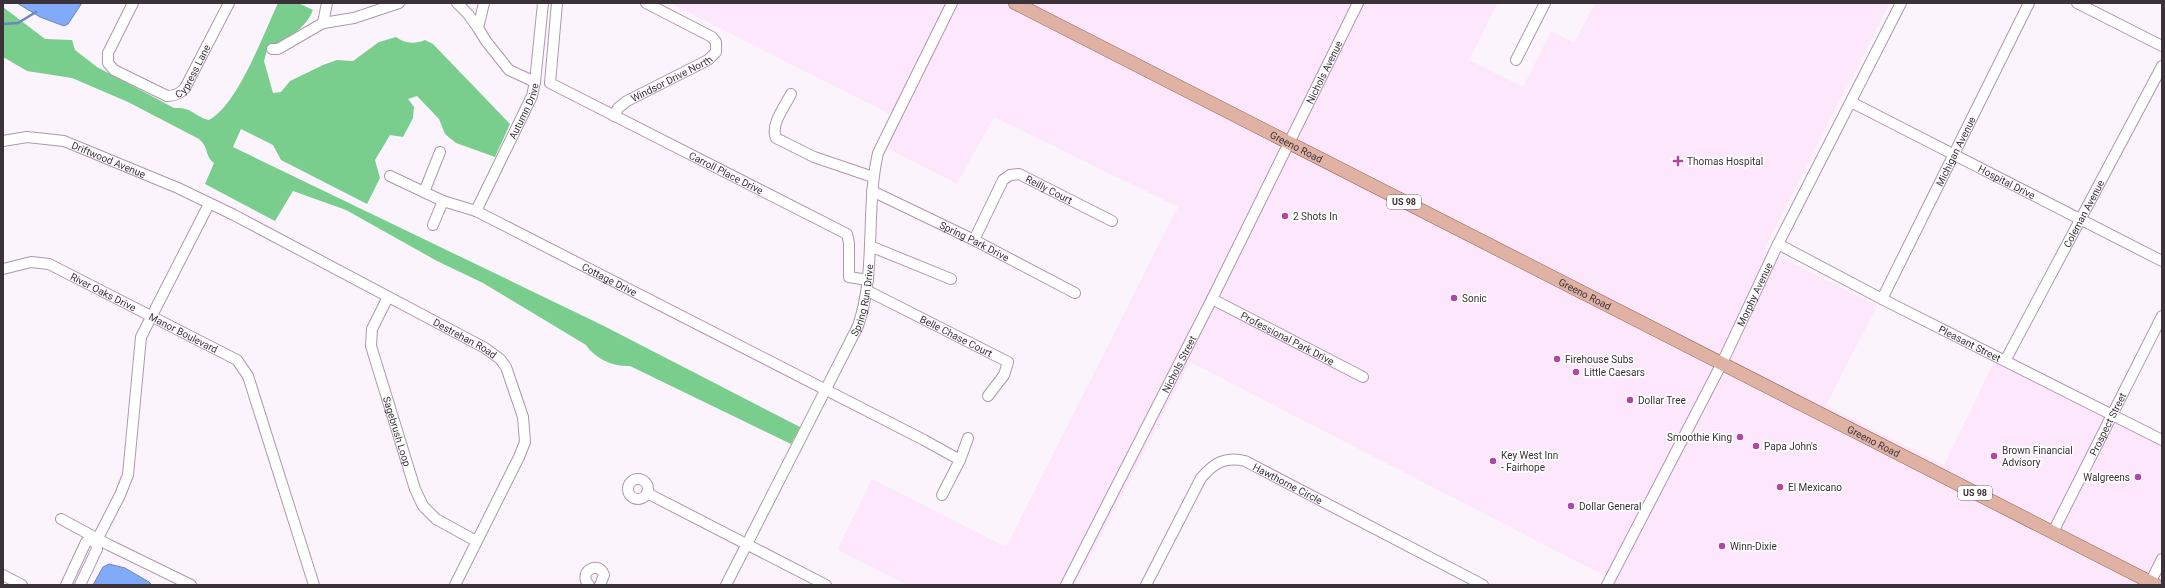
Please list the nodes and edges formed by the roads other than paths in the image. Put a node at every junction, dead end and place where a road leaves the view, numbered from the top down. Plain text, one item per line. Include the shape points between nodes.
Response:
1 (133, 3) edge
2 (229, 3) edge
3 (326, 3) edge
4 (399, 3) edge
5 (457, 3) edge
6 (484, 3) edge
7 (543, 3) edge
8 (557, 3) edge
9 (646, 3) edge
10 (952, 3) edge
11 (1015, 3) edge
12 (1358, 3) edge
13 (1545, 3) edge
14 (1901, 3) edge
15 (2029, 3) edge
16 (2077, 3) edge
17 (323, 23) junction
18 (478, 28) junction
19 (2162, 46) edge
20 (272, 49) dead end
21 (1516, 60) dead end
22 (2162, 66) edge
23 (535, 82) junction
24 (791, 94) dead end
25 (1851, 102) junction
26 (614, 116) junction
27 (3, 141) edge
28 (1289, 141) junction
29 (440, 152) dead end
30 (1953, 155) junction
31 (390, 176) dead end
32 (873, 177) junction
33 (872, 191) junction
34 (424, 192) junction
35 (443, 201) junction
36 (210, 204) junction
37 (476, 211) junction
38 (2079, 219) junction
39 (1112, 221) dead end
40 (433, 225) dead end
41 (974, 240) junction
42 (1778, 244) junction
43 (870, 246) junction
44 (2162, 261) edge
45 (3, 270) edge
46 (951, 279) dead end
47 (868, 280) junction
48 (868, 291) junction
49 (1075, 293) dead end
50 (388, 297) junction
51 (1212, 299) junction
52 (1882, 299) junction
53 (152, 316) junction
54 (2162, 316) edge
55 (2005, 361) junction
56 (1722, 363) junction
57 (1363, 377) dead end
58 (827, 390) junction
59 (988, 396) dead end
60 (2112, 416) junction
61 (968, 438) dead end
62 (2162, 440) edge
63 (960, 460) junction
64 (647, 493) dead end
65 (942, 495) dead end
66 (61, 519) dead end
67 (2053, 532) junction
68 (97, 538) junction
69 (476, 541) junction
70 (747, 545) junction
71 (2162, 559) edge
72 (3, 575) edge
73 (605, 584) edge
74 (2152, 584) edge
75 (22, 585) edge
76 (66, 585) edge
77 (80, 585) edge
78 (191, 585) edge
79 (314, 585) edge
80 (455, 585) edge
81 (589, 585) edge
82 (726, 585) edge
83 (826, 585) edge
84 (1066, 585) edge
85 (1146, 585) edge
86 (1483, 585) edge
87 (1607, 585) edge

1 - 2 street, Cypress Lane via 108,53 108,63 114,70 167,96 180,94 185,88
3 - 17 street
4 - 17 street via 354,18
5 - 18 street
6 - 18 street
7 - 23 street, Autumn Drive
8 - 26 street, Carroll Place Drive via 550,84
9 - 26 street, Windsor Drive North via 712,37 716,42 716,52 708,60 627,101 618,108
10 - 32 street, Spring Run Drive via 878,153
11 - 28 main road, Greeno Road / US 98
12 - 28 street, Nichols Avenue
13 - 21 street
14 - 25 street, Morphy Avenue
15 - 30 street, Michigan Avenue
16 - 19 street
17 - 20 street via 278,49
18 - 23 street via 509,70
22 - 38 street, Coleman Avenue
23 - 37 street, Autumn Drive via 529,104
24 - 32 street via 776,124 776,138 814,157
25 - 30 street, Hospital Drive
25 - 42 street, Morphy Avenue
26 - 47 street, Carroll Place Drive via 846,234 849,243 848,277
27 - 36 street, Driftwood Avenue via 26,137 64,141 178,188
28 - 51 street, Nichols Street
28 - 56 main road, Greeno Road / US 98 via 1422,212
29 - 34 street
30 - 38 street, Hospital Drive
30 - 52 street, Michigan Avenue
31 - 34 street, Cottage Drive
32 - 33 street, Spring Run Drive
33 - 41 street, Spring Park Drive
33 - 43 street, Spring Run Drive
34 - 35 street, Cottage Drive
35 - 37 street, Cottage Drive
35 - 40 street
36 - 50 street, Destrehan Road
36 - 53 street
37 - 58 street, Cottage Drive
38 - 44 street, Hospital Drive
38 - 55 street, Coleman Avenue
39 - 41 street, Reilly Court via 1020,174 1010,175 1003,180
41 - 49 street, Spring Park Drive
42 - 52 street, Pleasant Street
42 - 56 street, Morphy Avenue
43 - 46 street
43 - 47 street, Spring Run Drive
45 - 53 street, River Oaks Drive via 31,262 49,264
47 - 48 street, Spring Run Drive
48 - 58 street, Spring Run Drive via 858,326
48 - 59 street, Belle Chase Court via 1008,362 1004,375
50 - 69 street, Sagebrush Loop via 372,329 371,346 415,489 429,513
50 - 69 street, Destrehan Road via 493,352 506,366 523,417 525,442
51 - 57 street, Professional Park Drive
51 - 84 street, Nichols Street
52 - 55 street, Pleasant Street
53 - 68 street, Manor Boulevard via 139,346 128,475
53 - 79 street, Manor Boulevard via 229,355 243,367
54 - 60 street, Prospect Street
55 - 60 street, Pleasant Street
56 - 67 main road, Greeno Road / US 98
56 - 87 street, Morphy Avenue
58 - 63 street, Cottage Drive
58 - 70 street, Spring Run Drive
60 - 62 street, Pleasant Street
60 - 67 street, Prospect Street
61 - 63 street
63 - 65 street
64 - 70 street
66 - 68 street
67 - 74 main road, Greeno Road / US 98
68 - 76 street via 86,542
68 - 77 street, Manor Boulevard via 97,549
68 - 78 street
69 - 80 street, Destrehan Road
70 - 82 street, Spring Run Drive
70 - 83 street
71 - 74 street
72 - 75 street
73 - 81 street via 603,572 599,568 592,568 586,574
85 - 86 street, Hawthorne Circle via 1201,478 1212,466 1224,459 1245,461

